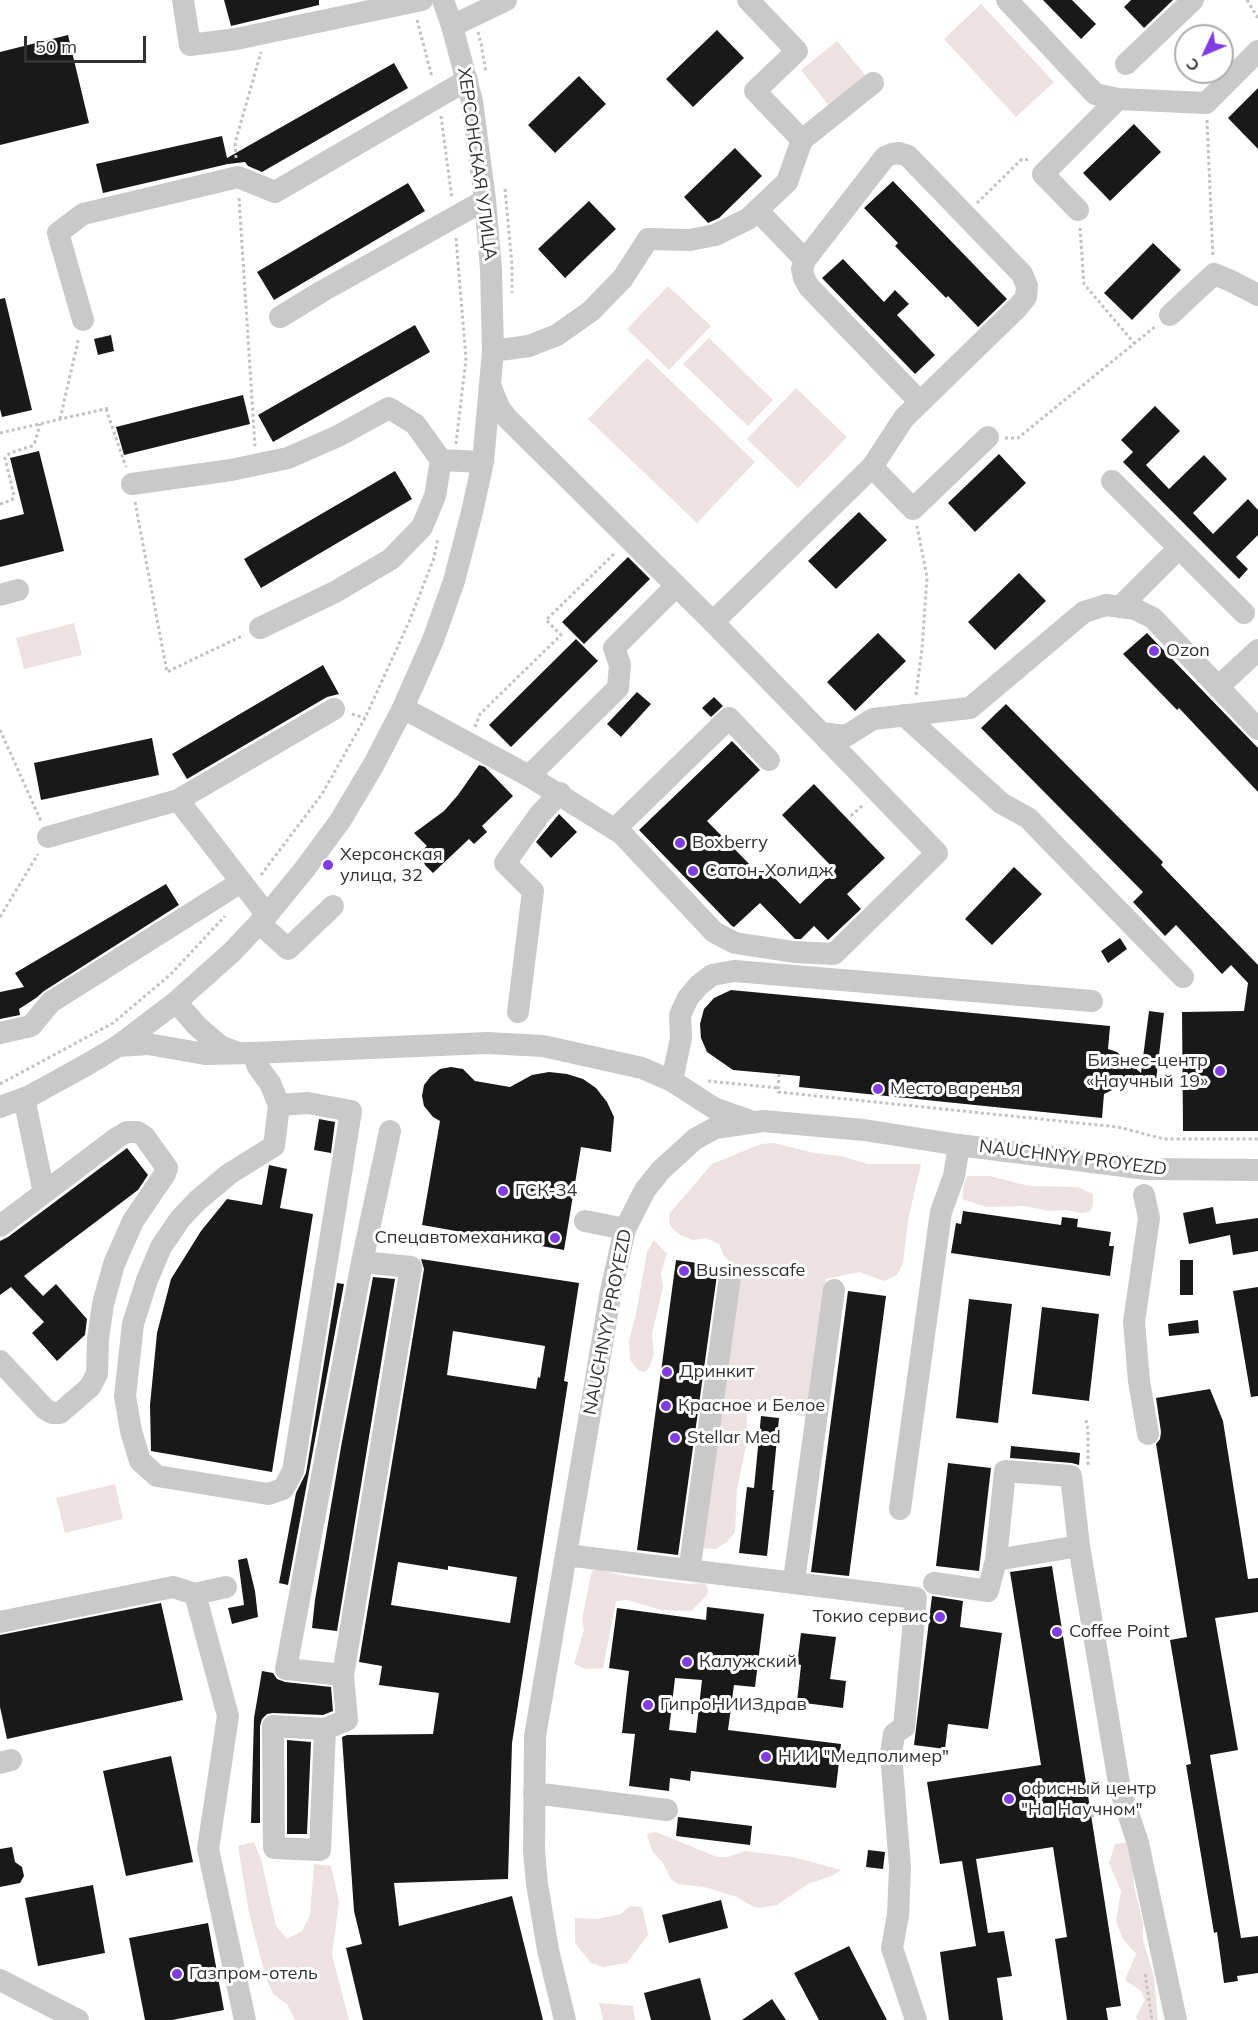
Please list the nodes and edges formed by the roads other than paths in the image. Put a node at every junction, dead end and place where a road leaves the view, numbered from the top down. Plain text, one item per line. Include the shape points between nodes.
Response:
1 (183, 0) edge
2 (422, 0) edge
3 (443, 0) edge
4 (506, 0) edge
5 (748, 0) edge
6 (1007, 0) edge
7 (1193, 0) edge
8 (452, 26) junction
9 (1258, 51) edge
10 (1126, 64) dead end
11 (467, 80) junction
12 (873, 82) dead end
13 (1118, 99) junction
14 (802, 140) junction
15 (485, 200) junction
16 (757, 210) junction
17 (1078, 210) road end
18 (805, 260) junction
19 (1258, 295) edge
20 (1170, 315) road end
21 (280, 317) dead end
22 (83, 320) road end
23 (493, 351) junction
24 (491, 388) junction
25 (920, 402) junction
26 (988, 438) road end
27 (441, 460) junction
28 (483, 462) junction
29 (872, 467) junction
30 (1112, 481) dead end
31 (132, 484) road end
32 (1179, 548) junction
33 (676, 586) junction
34 (1121, 606) junction
35 (1244, 613) dead end
36 (713, 622) junction
37 (260, 628) road end
38 (1258, 650) edge
39 (1218, 687) junction
40 (403, 708) junction
41 (334, 709) dead end
42 (908, 715) junction
43 (1258, 729) edge
44 (821, 733) junction
45 (769, 760) dead end
46 (529, 776) junction
47 (560, 793) junction
48 (178, 800) junction
49 (615, 829) junction
50 (48, 837) road end
51 (241, 882) junction
52 (333, 906) dead end
53 (263, 919) junction
54 (1183, 976) dead end
55 (1092, 1001) dead end
56 (176, 1002) junction
57 (518, 1012) dead end
58 (0, 1033) edge
59 (118, 1046) junction
60 (246, 1053) junction
61 (684, 1089) junction
62 (24, 1098) junction
63 (279, 1105) junction
64 (0, 1107) edge
65 (750, 1121) junction
66 (390, 1131) dead end
67 (695, 1139) junction
68 (959, 1145) junction
69 (1258, 1170) edge
70 (45, 1192) junction
71 (1144, 1195) dead end
72 (585, 1221) dead end
73 (0, 1227) edge
74 (625, 1228) junction
75 (362, 1262) junction
76 (730, 1277) dead end
77 (834, 1290) dead end
78 (0, 1361) edge
79 (1148, 1434) dead end
80 (900, 1509) dead end
81 (1079, 1546) junction
82 (566, 1555) junction
83 (691, 1558) dead end
84 (996, 1560) junction
85 (795, 1572) dead end
86 (934, 1583) dead end
87 (226, 1587) dead end
88 (195, 1594) junction
89 (0, 1622) edge
90 (343, 1675) junction
91 (325, 1729) junction
92 (534, 1792) junction
93 (667, 1810) dead end
94 (0, 1980) edge
95 (78, 2020) edge
96 (245, 2020) edge
97 (565, 2020) edge
98 (916, 2020) edge
99 (1176, 2020) edge

1 - 2 street via 190,45
3 - 8 street, ХЕРСОНСКАЯ УЛИЦА
4 - 8 street
5 - 14 street via 797,51 755,91
6 - 13 street via 1095,94
7 - 10 street
8 - 11 street, ХЕРСОНСКАЯ УЛИЦА
9 - 13 street via 1206,103
11 - 15 street, ХЕРСОНСКАЯ УЛИЦА
11 - 22 street via 275,192 238,177 83,214 58,233
12 - 14 street
13 - 17 street via 1043,174
14 - 16 street via 787,182
15 - 21 street
15 - 23 street, ХЕРСОНСКАЯ УЛИЦА
16 - 18 street
16 - 23 street via 748,219 715,235 690,240 648,238 623,278 591,311 557,335 529,346
18 - 25 street via 802,269 809,287
18 - 25 street via 885,157 899,153 908,156 1022,274 1028,286 1026,297
19 - 20 street via 1214,274
23 - 24 street, ХЕРСОНСКАЯ УЛИЦА
24 - 28 street, ХЕРСОНСКАЯ УЛИЦА
24 - 33 street via 508,419
25 - 29 street via 900,423
26 - 29 street via 913,509
27 - 28 street
27 - 31 street via 415,424 389,408 288,458
27 - 37 street via 435,496 422,527 391,559 335,592
28 - 40 street, ХЕРСОНСКАЯ УЛИЦА via 454,580
29 - 36 street
30 - 32 street
32 - 34 street
32 - 35 street
33 - 36 street
33 - 46 street via 614,648 620,664 618,687
34 - 39 street via 1153,618
34 - 42 street via 1106,605 1084,612 970,708
36 - 44 street
38 - 39 street
39 - 43 street
40 - 46 street
40 - 53 street, ХЕРСОНСКАЯ УЛИЦА via 340,821
41 - 48 street
42 - 44 street via 873,719 846,736
42 - 54 street via 1001,803 1028,818
44 - 49 street via 937,853 834,954 735,943 714,932
45 - 49 street via 729,718
46 - 47 street
47 - 49 street
47 - 57 street via 505,863 533,891
48 - 50 street
48 - 51 street
51 - 53 street
51 - 58 street via 51,1002 31,1026
52 - 53 street via 288,949
53 - 56 street, ХЕРСОНСКАЯ УЛИЦА
55 - 61 street via 734,971 712,975 688,998 680,1015
56 - 59 street, ХЕРСОНСКАЯ УЛИЦА
56 - 60 street via 220,1046
59 - 60 street via 148,1044 205,1054
59 - 62 street, ХЕРСОНСКАЯ УЛИЦА
60 - 61 street via 487,1042 543,1046 642,1068
60 - 63 street via 270,1083
61 - 65 street via 714,1108
61 - 67 street via 701,1114
62 - 64 street, ХЕРСОНСКАЯ УЛИЦА
62 - 70 street
63 - 63 street via 274,1146 229,1174 197,1201 161,1247 147,1280 133,1324 125,1396 140,1461 157,1476 268,1494 283,1488 293,1471 351,1111 308,1103
65 - 67 street, NAUCHNYY PROYEZD via 716,1128
65 - 68 street, NAUCHNYY PROYEZD via 805,1124
66 - 75 street
67 - 74 street, NAUCHNYY PROYEZD via 645,1190
68 - 69 street, NAUCHNYY PROYEZD via 1147,1169
68 - 80 street via 939,1222
70 - 73 street
70 - 78 street via 127,1132 144,1136 167,1168 133,1221 114,1264 103,1304 97,1374 90,1387 60,1413 52,1413
71 - 79 street via 1149,1218 1134,1322
72 - 74 street
74 - 82 street, NAUCHNYY PROYEZD
75 - 90 street via 411,1267
75 - 90 street via 286,1669
76 - 83 street
77 - 85 street
81 - 84 street
81 - 84 street via 1071,1476 1005,1471
81 - 99 street via 1120,1789 1138,1843
82 - 92 street, NAUCHNYY PROYEZD via 535,1736
82 - 98 street via 916,1598 904,1727 894,1734 891,1754 900,1867 892,1948
84 - 86 street via 988,1591
87 - 88 street
88 - 89 street via 173,1587
88 - 96 street via 228,1716 208,1849
90 - 91 street via 347,1720
91 - 91 street via 320,1850 274,1848 273,1726
92 - 93 street
92 - 97 street, NAUCHNYY PROYEZD via 537,1884
94 - 95 street

